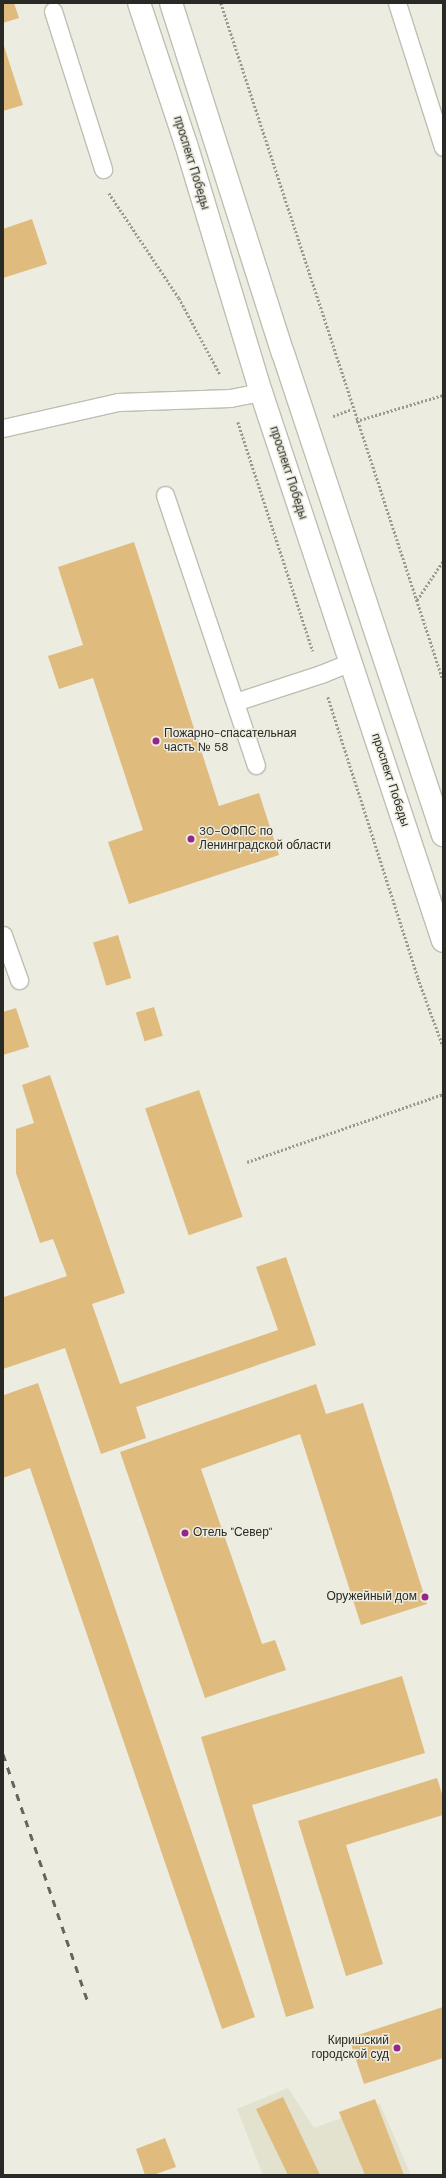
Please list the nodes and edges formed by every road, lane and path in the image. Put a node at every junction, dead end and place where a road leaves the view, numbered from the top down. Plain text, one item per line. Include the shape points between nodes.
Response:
1 (139, 3) edge
2 (171, 3) edge
3 (221, 3) edge
4 (397, 3) edge
5 (53, 11) dead end
6 (443, 147) edge
7 (104, 169) joint
8 (261, 392) junction
9 (443, 395) edge
10 (230, 398) junction
11 (352, 410) junction
12 (326, 418) dead end
13 (356, 421) junction
14 (3, 428) edge
15 (165, 495) dead end
16 (443, 561) edge
17 (416, 601) junction
18 (350, 662) junction
19 (443, 680) edge
20 (235, 702) junction
21 (256, 765) dead end
22 (443, 835) edge
23 (3, 935) edge
24 (443, 940) edge
25 (418, 978) dead end
26 (19, 980) dead end
27 (443, 1046) edge
28 (443, 1094) edge
29 (247, 1162) dead end

1 - 8 main road, проспект Победы via 186,144
2 - 22 main road via 285,360
3 - 11 path
4 - 6 lane
5 - 7 lane
7 - 10 path via 109,195 179,298
8 - 10 lane
8 - 18 main road, проспект Победы
9 - 13 path
10 - 14 lane via 118,402
11 - 12 path
11 - 13 path
13 - 17 path
15 - 20 lane
16 - 17 path
17 - 19 path
18 - 20 lane
18 - 24 main road, проспект Победы
20 - 21 lane
23 - 26 lane
25 - 27 path
28 - 29 path

